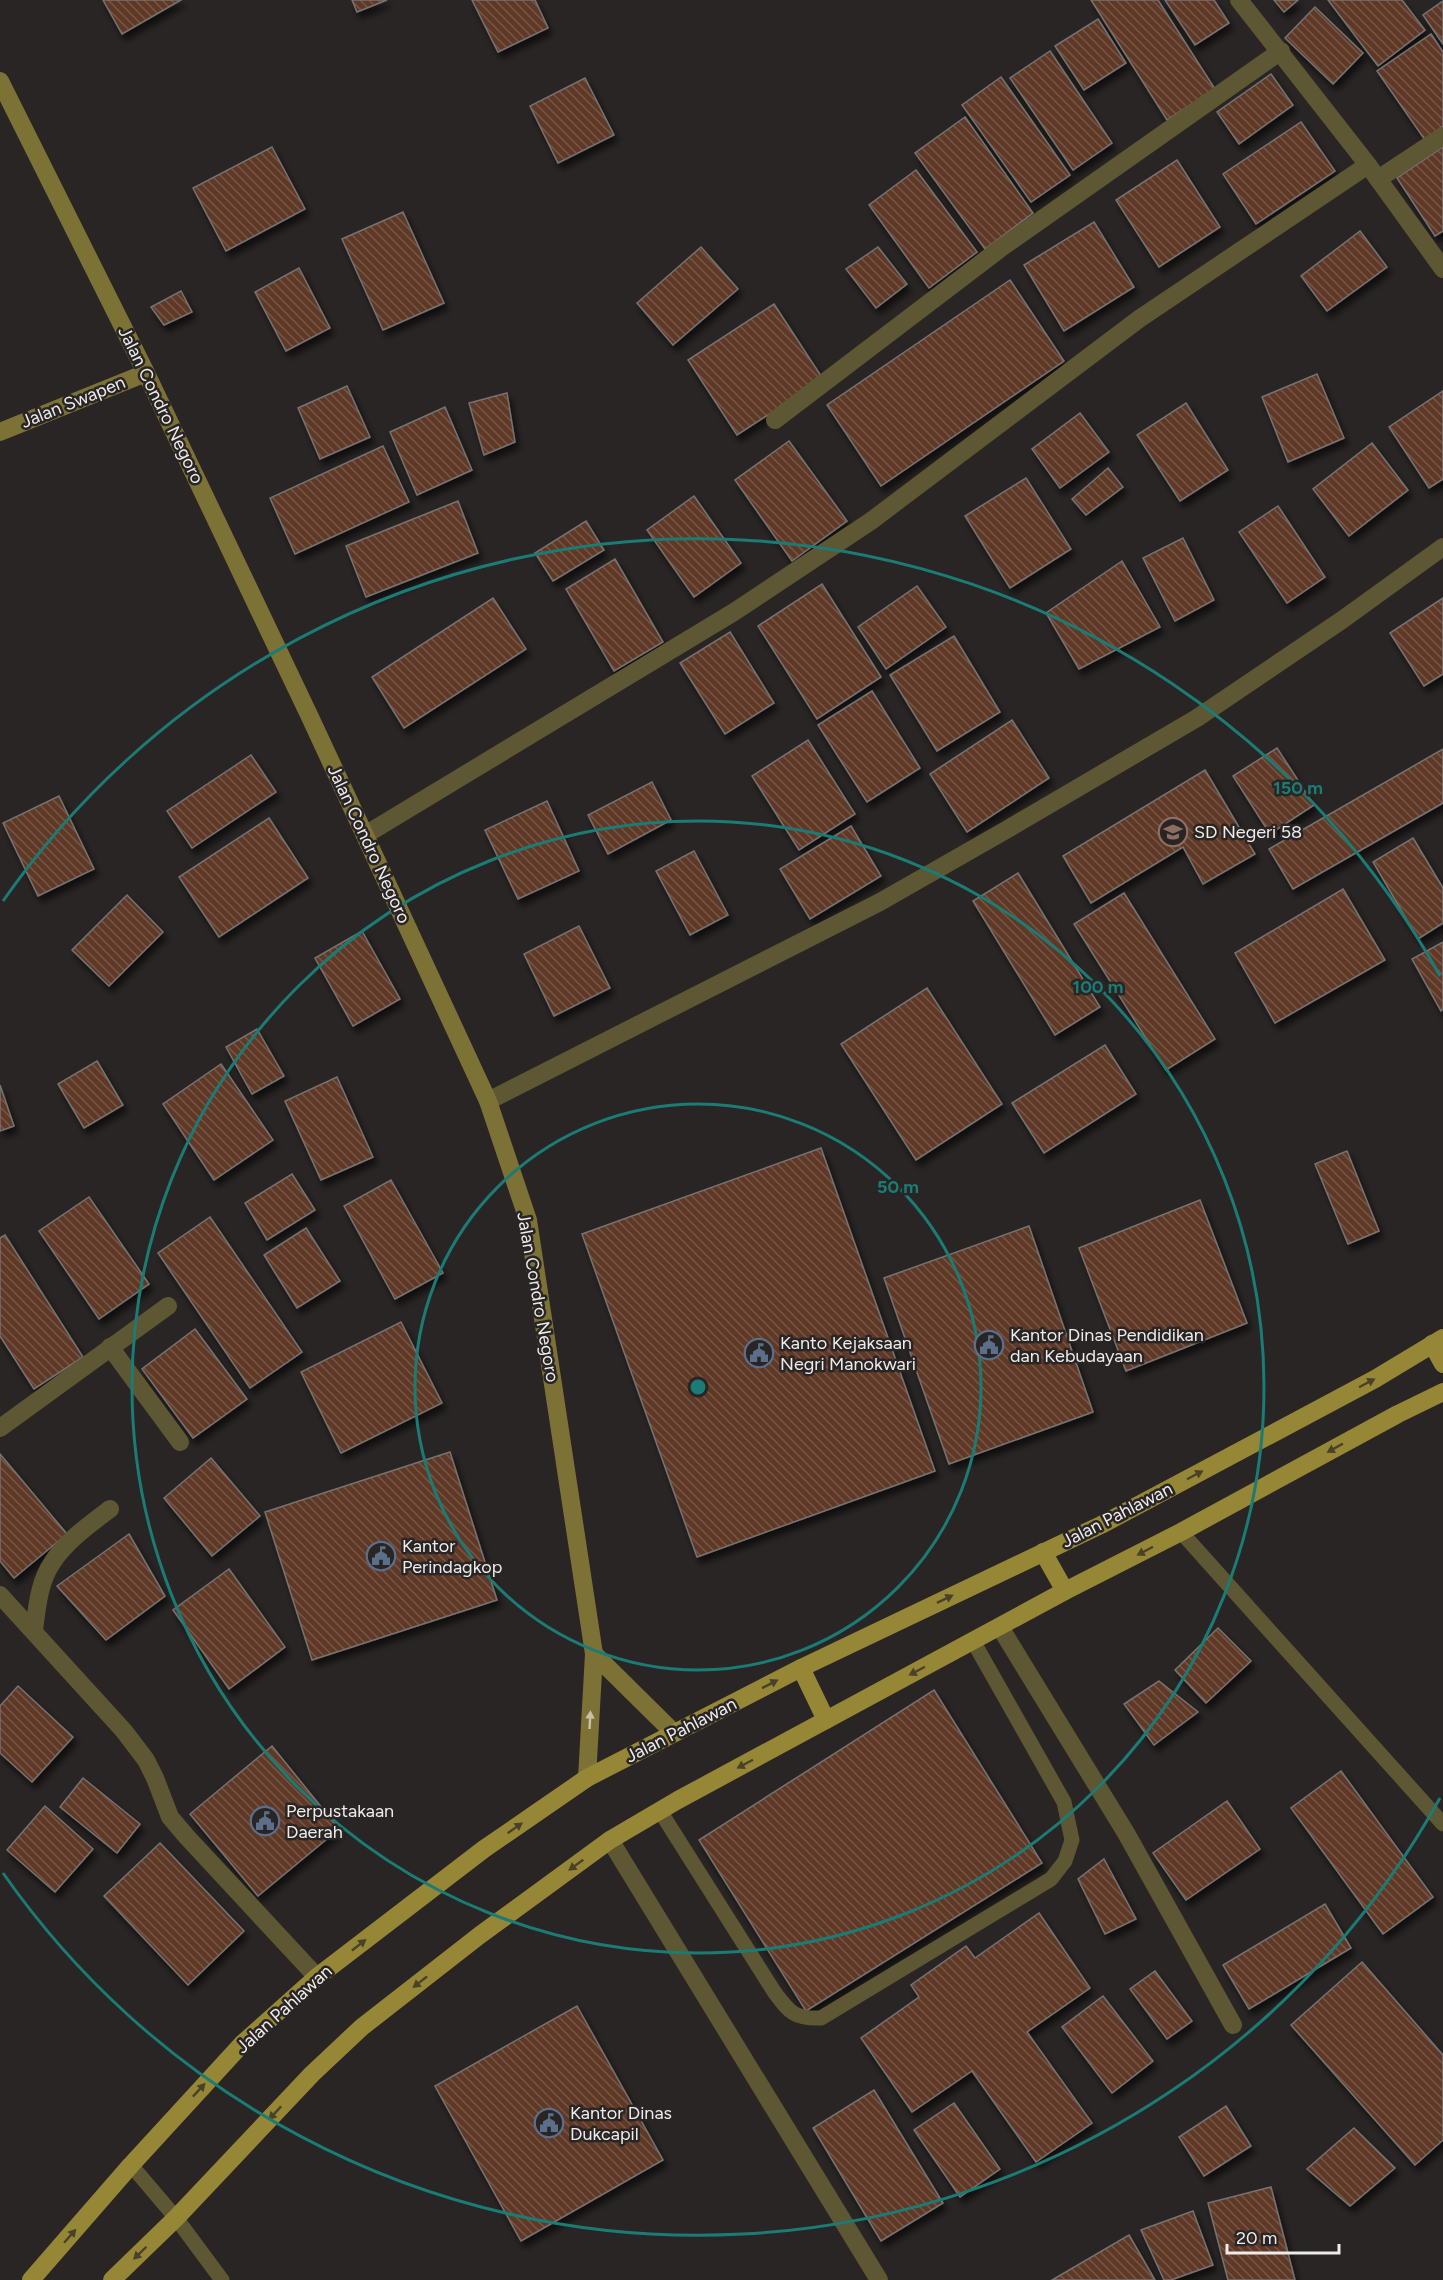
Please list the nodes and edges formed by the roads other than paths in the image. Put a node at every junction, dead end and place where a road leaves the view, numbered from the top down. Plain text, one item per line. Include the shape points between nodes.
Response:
1 (1239, 0) edge
2 (1281, 51) junction
3 (0, 81) edge
4 (1443, 136) edge
5 (1373, 172) junction
6 (1443, 269) edge
7 (146, 373) junction
8 (775, 420) dead end
9 (0, 432) edge
10 (1443, 547) edge
11 (365, 835) junction
12 (488, 1101) junction
13 (168, 1306) dead end
14 (1438, 1341) edge
15 (110, 1347) junction
16 (1443, 1364) edge
17 (1443, 1392) edge
18 (0, 1428) edge
19 (180, 1442) dead end
20 (110, 1509) dead end
21 (1181, 1532) junction
22 (1042, 1552) junction
23 (1065, 1591) junction
24 (0, 1595) edge
25 (1000, 1627) junction
26 (34, 1630) junction
27 (973, 1641) junction
28 (594, 1654) junction
29 (801, 1668) junction
30 (826, 1720) junction
31 (674, 1733) junction
32 (587, 1778) junction
33 (660, 1810) junction
34 (1443, 1824) edge
35 (610, 1840) junction
36 (317, 1977) junction
37 (1233, 2025) dead end
38 (131, 2165) junction
39 (176, 2218) junction
40 (31, 2280) edge
41 (112, 2280) edge
42 (222, 2280) edge
43 (879, 2280) edge

1 - 2 street
2 - 5 street
2 - 8 street via 1001,248
3 - 7 main road, Jalan Condro Negoro
4 - 5 street
5 - 6 street
5 - 11 street via 1140,319 871,521 734,612
7 - 9 main road, Jalan Swapen
7 - 11 main road, Jalan Condro Negoro
10 - 12 street via 1342,621 1197,718 1006,830 880,902
11 - 12 main road, Jalan Condro Negoro
12 - 28 main road, Jalan Condro Negoro via 528,1220
13 - 15 street
14 - 16 main road
22 -> 14 main road, Jalan Pahlawan via 1215,1465
15 - 18 street
15 - 19 street
17 -> 21 main road
20 - 26 street via 52,1563 42,1587
21 -> 23 main road
21 - 34 lane
22 - 23 main road
29 -> 22 main road, Jalan Pahlawan
23 - 25 main road
24 - 26 street
25 - 27 main road
25 - 37 street via 1126,1833
26 - 36 street via 146,1760 170,1817
27 -> 30 main road
27 - 33 lane via 1064,1802 1072,1840 1065,1861 1051,1879 821,2018 803,2019 789,2011 775,1993
28 - 31 main road
32 -> 28 main road, Jalan Condro Negoro
29 - 30 main road
31 -> 29 main road, Jalan Pahlawan
30 -> 33 main road
31 - 32 main road, Jalan Pahlawan
36 -> 32 main road, Jalan Pahlawan via 484,1849
33 - 35 main road
35 -> 39 main road via 362,2027 312,2074
35 - 43 street
38 -> 36 main road, Jalan Pahlawan via 242,2044
38 - 39 lane
40 -> 38 main road, Jalan Pahlawan
39 -> 41 main road
39 - 42 lane

